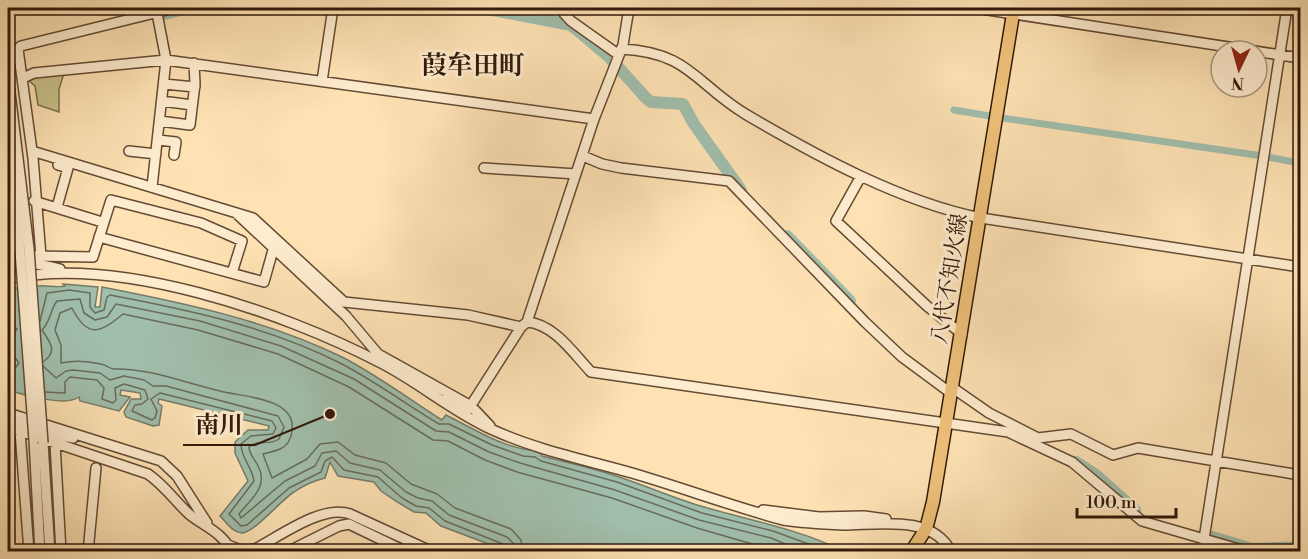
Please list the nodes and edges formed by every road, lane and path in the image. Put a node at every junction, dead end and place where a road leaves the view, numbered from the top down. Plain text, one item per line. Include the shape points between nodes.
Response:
1 (175, 8) edge
2 (333, 8) edge
3 (558, 8) edge
4 (629, 8) edge
5 (975, 8) edge
6 (1287, 8) edge
7 (1014, 10) edge
8 (157, 13) edge
9 (1281, 55) junction
10 (1300, 57) edge
11 (618, 58) junction
12 (166, 60) junction
13 (194, 63) junction
14 (8, 76) edge
15 (23, 78) junction
16 (322, 81) junction
17 (164, 84) junction
18 (195, 87) junction
19 (162, 102) junction
20 (192, 105) junction
21 (27, 116) junction
22 (14, 117) junction
23 (594, 119) junction
24 (160, 122) junction
25 (8, 140) edge
26 (158, 140) junction
27 (129, 151) dead end
28 (156, 154) junction
29 (32, 155) junction
30 (174, 155) dead end
31 (583, 156) junction
32 (483, 168) dead end
33 (576, 174) junction
34 (860, 178) junction
35 (152, 187) junction
36 (35, 201) junction
37 (57, 207) junction
38 (234, 212) junction
39 (981, 218) junction
40 (102, 222) junction
41 (99, 237) junction
42 (24, 250) junction
43 (273, 250) junction
44 (40, 256) junction
45 (1248, 259) junction
46 (8, 266) edge
47 (1300, 267) edge
48 (74, 273) junction
49 (232, 273) junction
50 (8, 279) edge
51 (524, 324) junction
52 (962, 334) junction
53 (953, 391) junction
54 (435, 398) junction
55 (471, 406) junction
56 (8, 413) edge
57 (8, 420) edge
58 (948, 423) junction
59 (8, 427) edge
60 (20, 431) junction
61 (494, 431) junction
62 (93, 439) junction
63 (38, 441) junction
64 (55, 443) junction
65 (1216, 461) junction
66 (96, 468) dead end
67 (1300, 475) edge
68 (209, 525) junction
69 (923, 533) junction
70 (1204, 536) junction
71 (230, 548) edge
72 (29, 552) edge
73 (40, 552) edge
74 (50, 552) edge
75 (61, 552) edge
76 (88, 552) edge
77 (286, 552) edge
78 (407, 552) edge
79 (433, 552) edge
80 (911, 552) edge
81 (951, 552) edge
82 (1202, 552) edge
83 (1249, 552) edge

1 - 8 street
2 - 16 street
3 - 11 street
4 - 11 street
5 - 7 street
6 - 9 street
7 - 9 street
7 - 39 main road, 八代不知火線
8 - 12 street
8 - 15 street via 21,45 18,49
9 - 10 street
9 - 45 street
11 - 23 street
11 - 34 street via 649,52 669,58 688,68 745,114
12 - 13 street
12 - 15 street via 34,73
12 - 17 street
13 - 16 street
13 - 18 street
14 - 22 street
15 - 21 street
16 - 23 street
17 - 18 street
17 - 19 street
18 - 20 street
19 - 20 street
19 - 24 street
20 - 24 street via 190,125
21 - 22 street
21 - 29 street
22 - 42 street
23 - 31 street
24 - 26 street
25 - 42 street
26 - 28 street
26 - 30 street via 176,142
27 - 28 street
28 - 35 street
29 - 35 street
29 - 36 street
29 - 37 street via 68,168
31 - 33 street
31 - 53 street via 621,168 729,181 872,329 902,357
32 - 33 street
33 - 51 street
34 - 39 street
34 - 52 street via 836,221
35 - 38 street
36 - 37 street
36 - 44 street
37 - 40 street
38 - 43 street
38 - 51 street via 253,218 344,302
39 - 45 street
39 - 52 main road, 八代不知火線
40 - 41 street
40 - 49 street via 111,200 201,223 242,241
41 - 44 street via 93,257
41 - 49 street
42 - 63 street, bridge
43 - 49 street via 264,282
43 - 55 street via 346,316 378,354
44 - 46 street
45 - 47 street
45 - 65 street
46 - 48 street via 40,263
48 - 50 street
48 - 54 street via 145,282 238,303 335,340 396,371
51 - 55 street
51 - 58 street via 539,323 551,330 591,372
52 - 53 main road, 八代不知火線
53 - 58 main road, 八代不知火線
53 - 65 street via 1038,438 1071,434 1113,454 1138,448
54 - 55 street via 445,398 468,410
54 - 61 street
55 - 61 street
56 - 62 street
57 - 62 street via 55,435
58 - 69 main road, 八代不知火線
58 - 70 street via 1008,432 1024,439 1072,462 1142,521
59 - 60 street
60 - 64 street
60 - 72 street
61 - 69 street via 783,520 810,524 897,524
62 - 68 street via 161,461 177,476
63 - 73 street
63 - 74 street
64 - 68 street via 148,474 191,516
64 - 75 street
65 - 67 street
65 - 70 street
66 - 76 street
68 - 71 street
69 - 80 main road, 八代不知火線
69 - 81 street via 942,540
70 - 82 street
70 - 83 street
71 - 79 street via 255,549 337,510
77 - 78 street via 349,524

